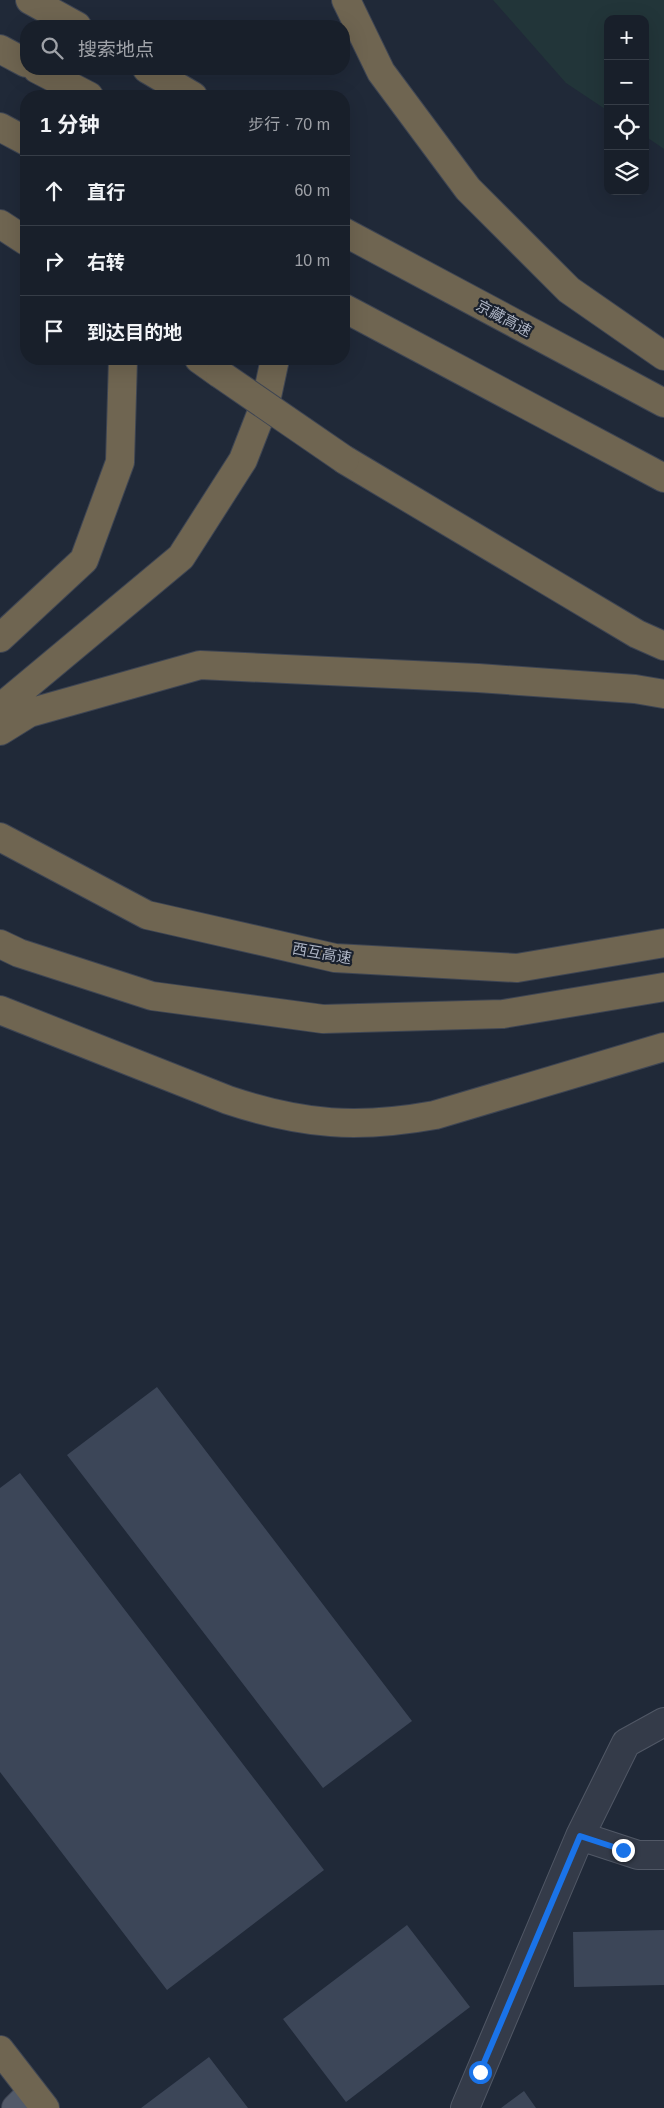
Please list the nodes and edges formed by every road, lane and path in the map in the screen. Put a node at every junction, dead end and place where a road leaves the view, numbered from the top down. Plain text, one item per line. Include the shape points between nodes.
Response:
1 (30, 0) edge
2 (346, 0) edge
3 (66, 20) edge
4 (0, 49) edge
5 (20, 60) edge
6 (49, 75) edge
7 (157, 75) edge
8 (78, 90) edge
9 (183, 90) edge
10 (0, 127) edge
11 (20, 138) edge
12 (0, 224) edge
13 (350, 235) edge
14 (20, 237) edge
15 (350, 311) edge
16 (664, 356) edge
17 (123, 365) edge
18 (274, 365) edge
19 (209, 366) edge
20 (664, 403) edge
21 (664, 478) edge
22 (0, 638) edge
23 (664, 646) edge
24 (664, 694) edge
25 (0, 708) edge
26 (0, 731) edge
27 (0, 837) edge
28 (664, 943) edge
29 (0, 944) edge
30 (664, 987) edge
31 (0, 1010) edge
32 (664, 1047) edge
33 (664, 1722) edge
34 (580, 1836) junction
35 (664, 1855) edge
36 (0, 2050) edge
37 (31, 2103) edge
38 (465, 2108) edge

1 - 3 highway
2 - 16 highway via 381,72 468,189 569,290
4 - 5 highway
6 - 8 highway
7 - 9 highway
10 - 11 highway
12 - 14 highway
13 - 20 highway, 京藏高速
15 - 21 highway
17 - 22 highway via 120,462 84,560
18 - 25 highway via 266,401 243,460 181,557
19 - 23 highway, bridge via 345,460 637,634
24 - 26 highway via 635,688 478,678 200,665 29,712
27 - 28 highway, 西互高速 via 147,915 335,958 517,968
29 - 30 highway via 152,996 323,1019 503,1014
31 - 32 highway via 228,1100 304,1120 343,1124 435,1116
33 - 34 street via 626,1743
34 - 35 street via 638,1855
34 - 38 street
36 - 37 highway

